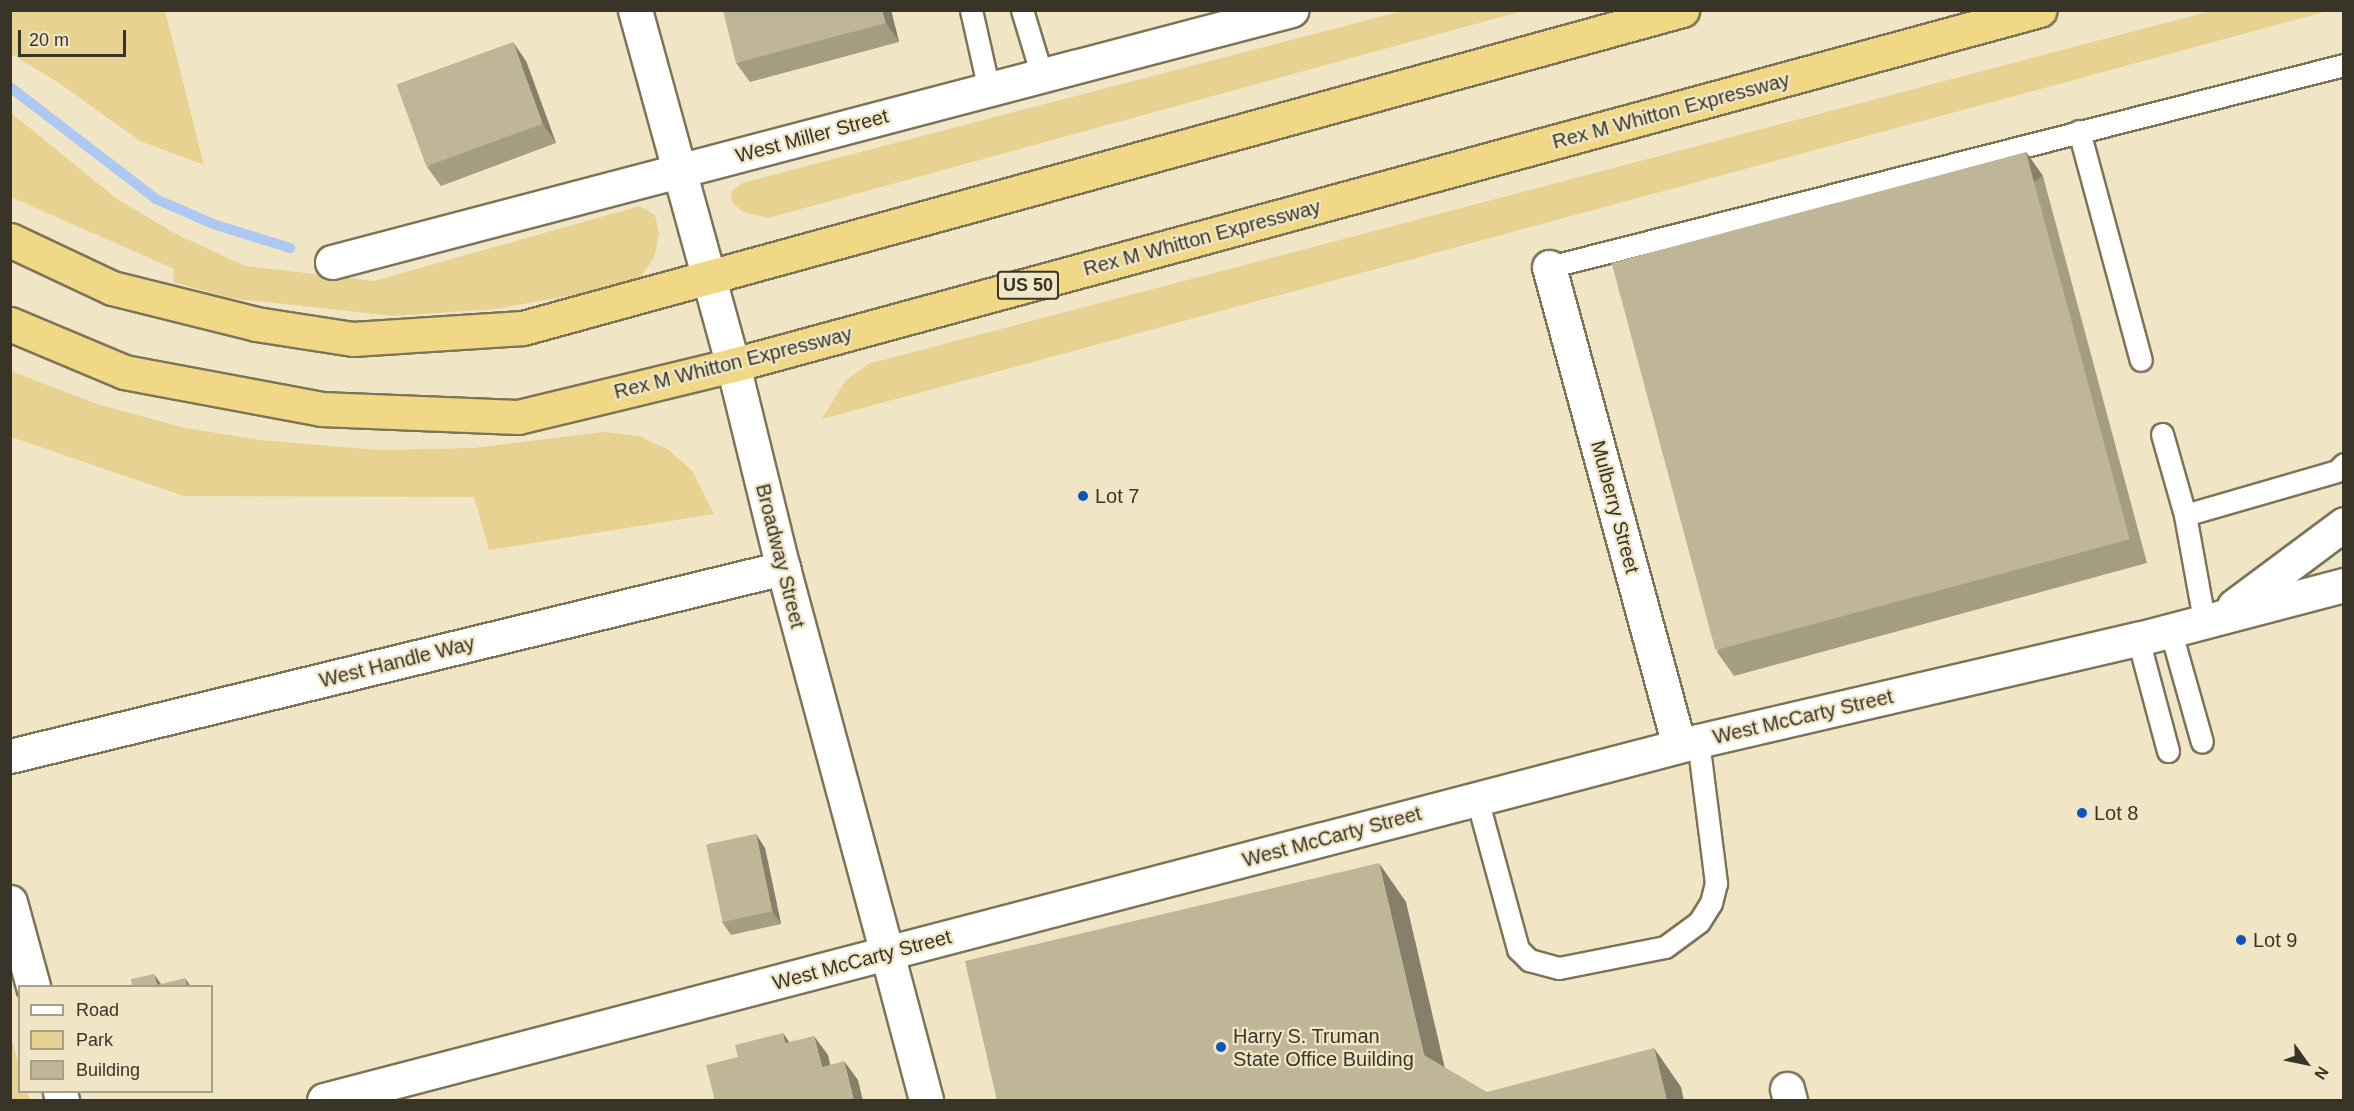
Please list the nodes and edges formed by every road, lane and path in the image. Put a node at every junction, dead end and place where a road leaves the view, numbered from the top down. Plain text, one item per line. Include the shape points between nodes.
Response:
1 (635, 10) edge
2 (971, 10) edge
3 (1022, 10) edge
4 (1292, 10) edge
5 (1682, 10) edge
6 (2040, 10) edge
7 (2343, 65) edge
8 (1042, 76) junction
9 (989, 90) junction
10 (2079, 131) junction
11 (678, 171) junction
12 (10, 240) edge
13 (332, 262) dead end
14 (1549, 267) joint
15 (708, 279) junction
16 (10, 324) edge
17 (2141, 360) dead end
18 (733, 365) junction
19 (2162, 434) dead end
20 (2343, 464) edge
21 (2185, 515) junction
22 (2343, 524) edge
23 (783, 568) junction
24 (2343, 585) edge
25 (2213, 617) junction
26 (2170, 629) junction
27 (2138, 639) junction
28 (2202, 742) dead end
29 (1688, 744) junction
30 (2168, 750) dead end
31 (10, 756) edge
32 (1478, 799) junction
33 (10, 902) edge
34 (887, 953) junction
35 (32, 985) edge
36 (324, 1101) edge
37 (926, 1101) edge

1 - 11 street, Broadway Street
2 - 9 lane
3 - 8 lane
4 - 8 street, West Miller Street
5 - 15 highway
6 - 18 highway, Rex M Whitton Expressway / US 50
7 - 10 lane
8 - 9 street, West Miller Street
9 - 11 street, West Miller Street
10 - 14 lane
10 - 17 lane
11 - 13 street, West Miller Street
11 - 15 street, Broadway Street
12 - 15 highway via 112,288 256,324 353,339 523,328
14 - 29 street, Mulberry Street
15 - 18 street, Broadway Street
16 - 18 highway, Rex M Whitton Expressway / US 50 via 124,372 321,409 518,417
18 - 23 street, Broadway Street
19 - 21 lane
20 - 21 lane via 2337,471
21 - 25 lane
22 - 25 street
23 - 31 street, West Handle Way
23 - 34 street, Broadway Street
24 - 25 street, West McCarty Street
25 - 26 street, West McCarty Street
26 - 27 street, West McCarty Street
26 - 28 lane
27 - 29 street, West McCarty Street
27 - 30 lane
29 - 32 street, West McCarty Street
29 - 32 lane via 1716,883 1711,903 1699,922 1665,947 1559,968 1529,960 1518,949
32 - 34 street, West McCarty Street
33 - 35 street
34 - 36 street, West McCarty Street
34 - 37 street, Broadway Street

